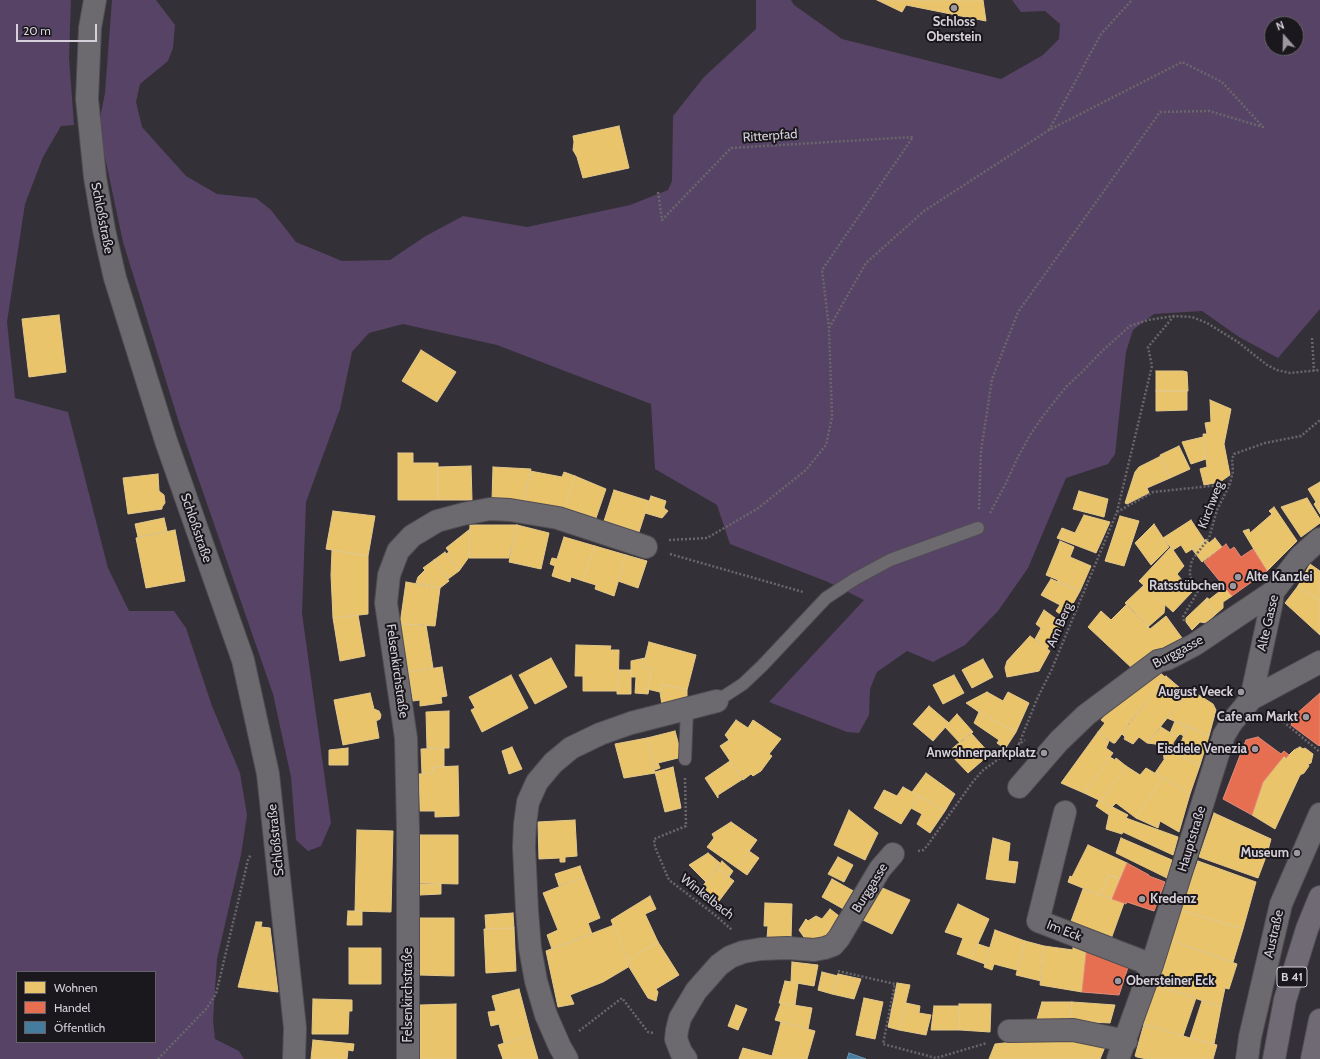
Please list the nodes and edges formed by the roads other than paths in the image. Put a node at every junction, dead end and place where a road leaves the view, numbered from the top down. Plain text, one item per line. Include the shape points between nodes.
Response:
1 (95, 0) edge
2 (978, 528) road end
3 (1320, 539) edge
4 (646, 547) road end
5 (1273, 592) junction
6 (1320, 662) edge
7 (1251, 699) junction
8 (716, 701) joint
9 (687, 709) junction
10 (685, 759) road end
11 (1019, 787) dead end
12 (1064, 812) dead end
13 (1320, 814) edge
14 (893, 854) road end
15 (1320, 897) edge
16 (1152, 965) junction
17 (1320, 1020) edge
18 (1009, 1031) road end
19 (1122, 1050) edge
20 (564, 1053) edge
21 (294, 1059) edge
22 (408, 1059) edge
23 (686, 1059) edge
24 (1247, 1059) edge
25 (1274, 1059) edge
26 (1312, 1059) edge

1 - 21 street, Schloßstraße via 90,28 87,99 94,177 115,278 166,441 243,660 268,774 295,1028
2 - 8 lane via 890,560 826,598 762,666 742,684
3 - 5 street, Alte Gasse via 1300,557
4 - 22 street, Felsenkirchstraße via 558,518 490,509 437,521 412,536 398,551 389,575 386,603 406,738
5 - 7 street, Alte Gasse
5 - 11 street, Burggasse via 1194,645 1158,661 1086,715 1059,741
6 - 7 street, Hauptstraße
7 - 16 street, Hauptstraße via 1224,735
8 - 9 street
9 - 10 lane
9 - 20 street via 631,723 571,748 553,763 537,782 528,802 524,847 530,948 546,1015
12 - 16 street, Im Eck via 1038,921
13 - 24 street, Austraße via 1281,904
14 - 23 street, Burggasse via 880,869 834,945 814,950 787,948 743,952 730,957 720,965 696,991 680,1018 676,1039
15 - 25 main road, B 41 via 1307,929 1286,1000
16 - 19 street, Hauptstraße
17 - 26 main road
18 - 19 street via 1073,1030

